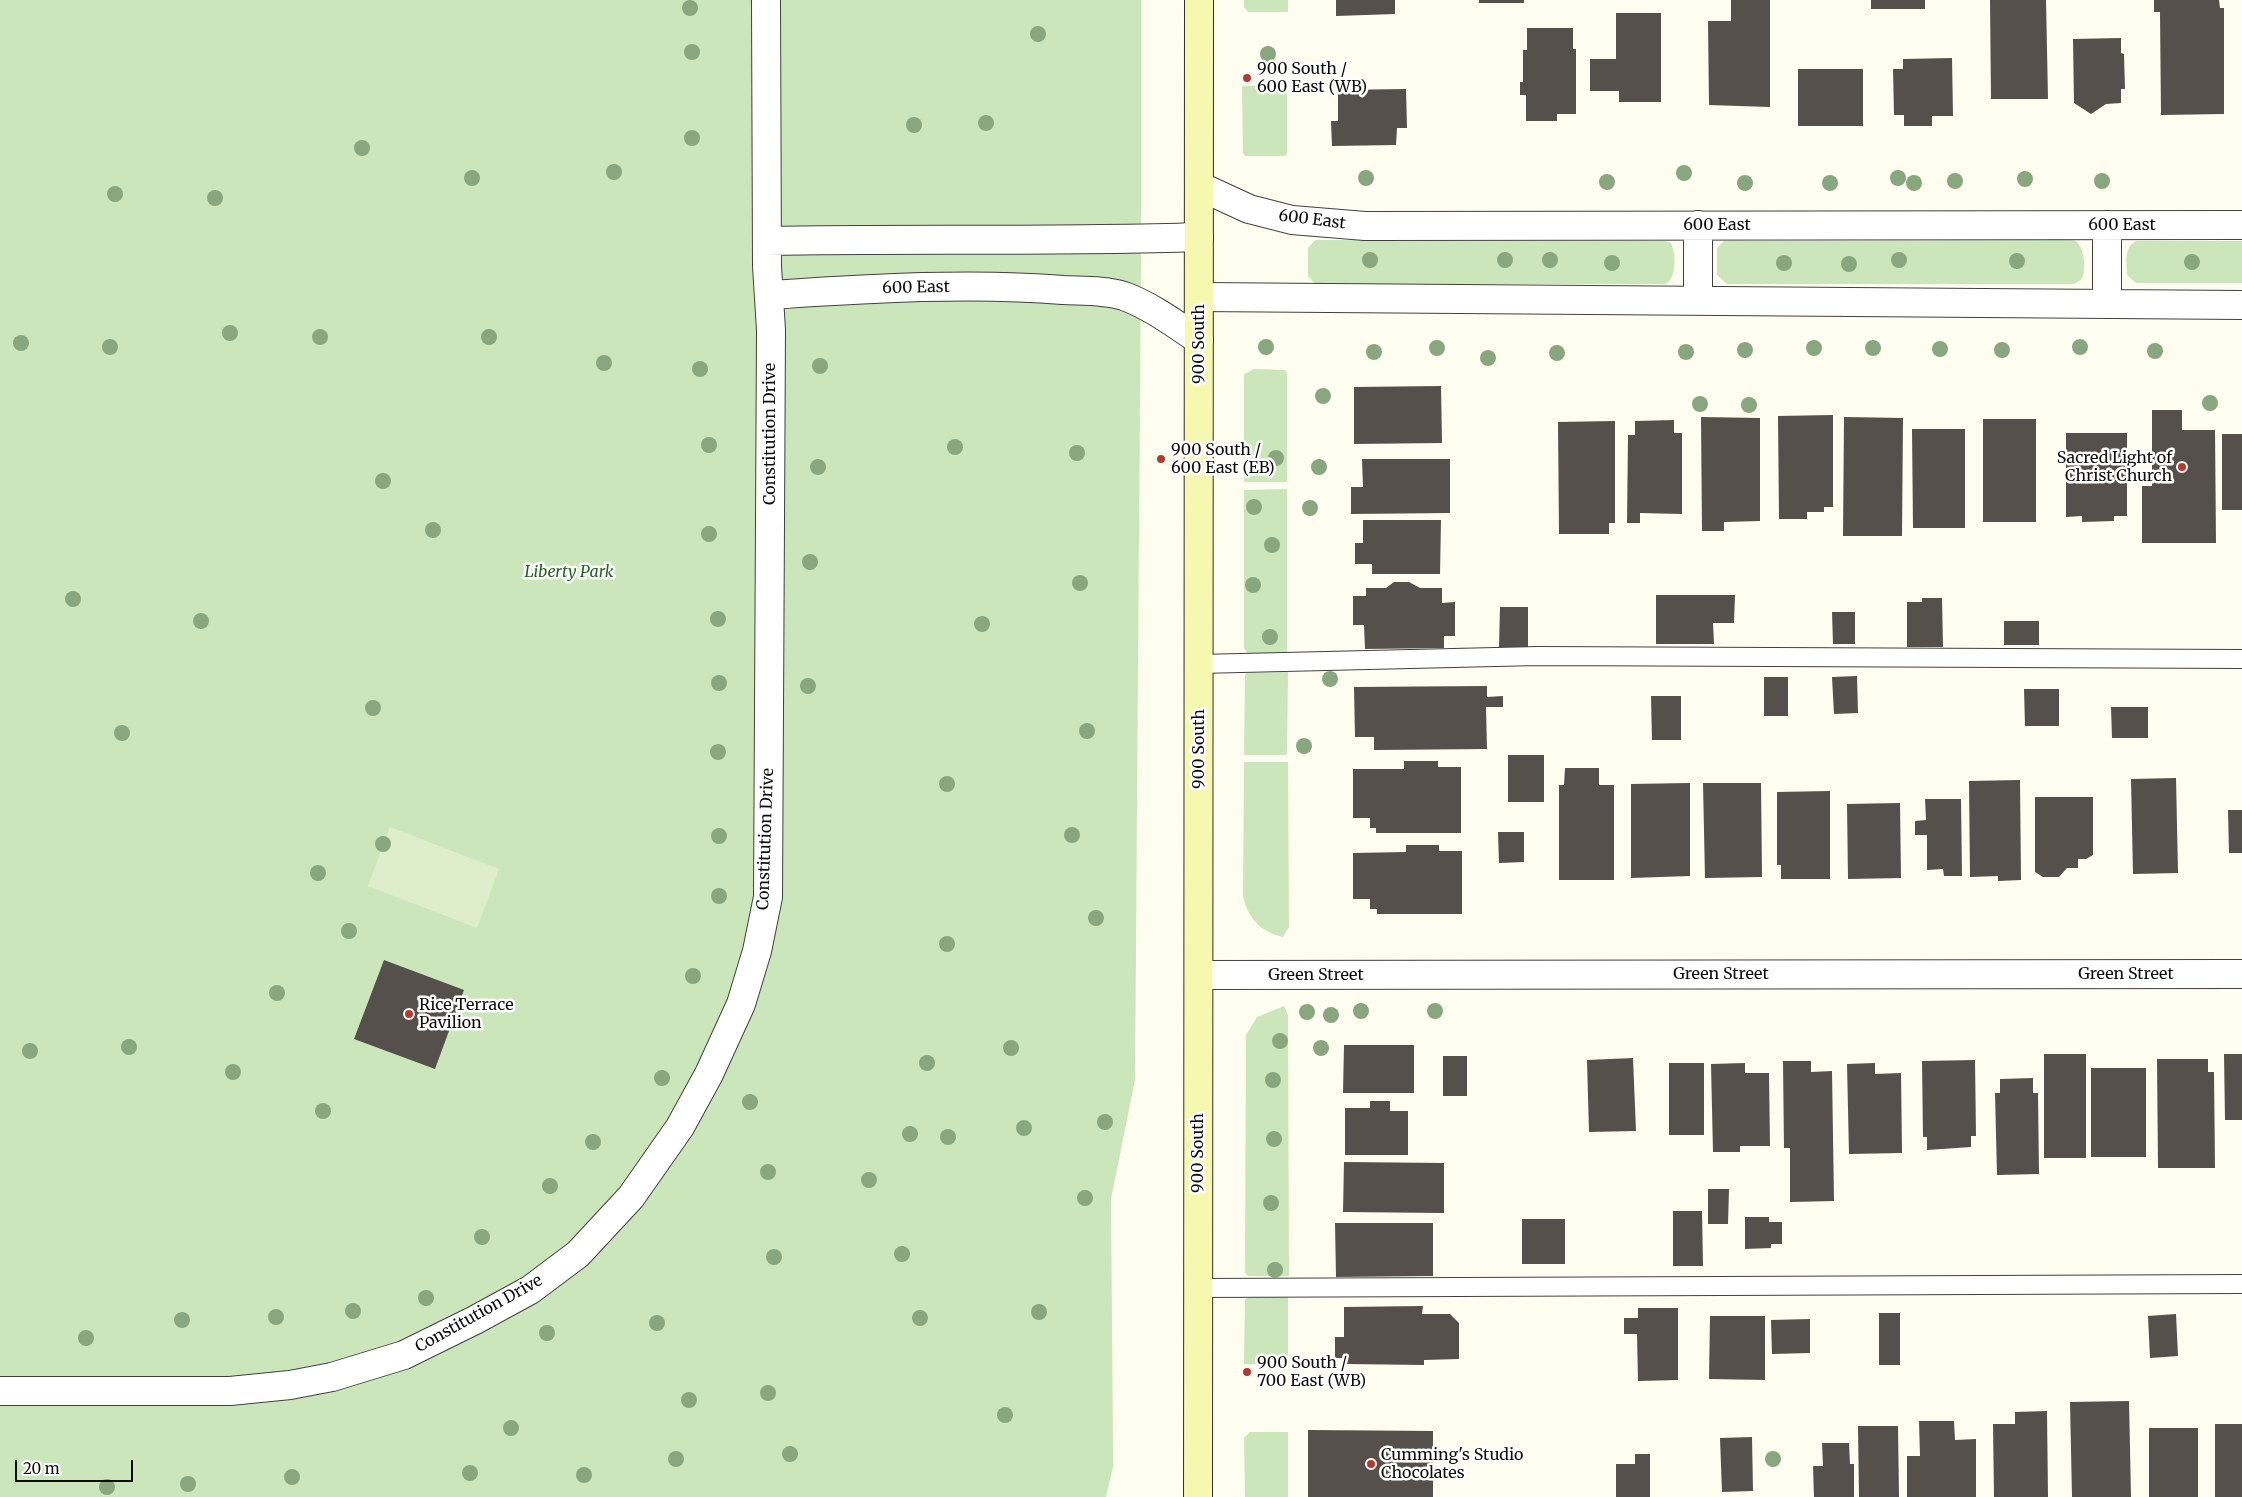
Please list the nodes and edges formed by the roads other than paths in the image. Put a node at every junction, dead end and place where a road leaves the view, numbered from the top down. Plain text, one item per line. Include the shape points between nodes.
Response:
1 (766, 0) edge
2 (1199, 0) edge
3 (1199, 186) junction
4 (1698, 225) junction
5 (2107, 225) junction
6 (2242, 225) edge
7 (1199, 237) junction
8 (767, 241) junction
9 (770, 294) junction
10 (1199, 298) junction
11 (1698, 300) junction
12 (2107, 304) junction
13 (2242, 305) edge
14 (1199, 340) junction
15 (2242, 659) edge
16 (1199, 664) junction
17 (2242, 974) edge
18 (1199, 975) junction
19 (2242, 1284) edge
20 (1198, 1288) junction
21 (0, 1392) edge
22 (1198, 1497) edge

1 - 8 street, Constitution Drive
2 - 3 street, 900 South
3 - 4 street, 600 East via 1249,209 1313,223 1364,226
3 - 7 street, 900 South
4 - 5 street, 600 East
4 - 11 street
5 - 6 street, 600 East
5 - 12 street
7 - 8 street
7 - 10 street, 900 South
8 - 9 street, Constitution Drive
9 - 14 street, 600 East via 1032,287 1107,294 1122,296 1160,313
9 - 21 street, Constitution Drive via 768,897 758,951 741,1004 680,1127 631,1198 578,1254 530,1290 476,1320 395,1358 332,1377 230,1390
10 - 11 street
10 - 14 street, 900 South
11 - 12 street
12 - 13 street
14 - 16 street, 900 South
15 - 16 lane via 1538,656
16 - 18 street, 900 South
17 - 18 street, Green Street
18 - 20 street, 900 South
19 - 20 lane
20 - 22 street, 900 South

